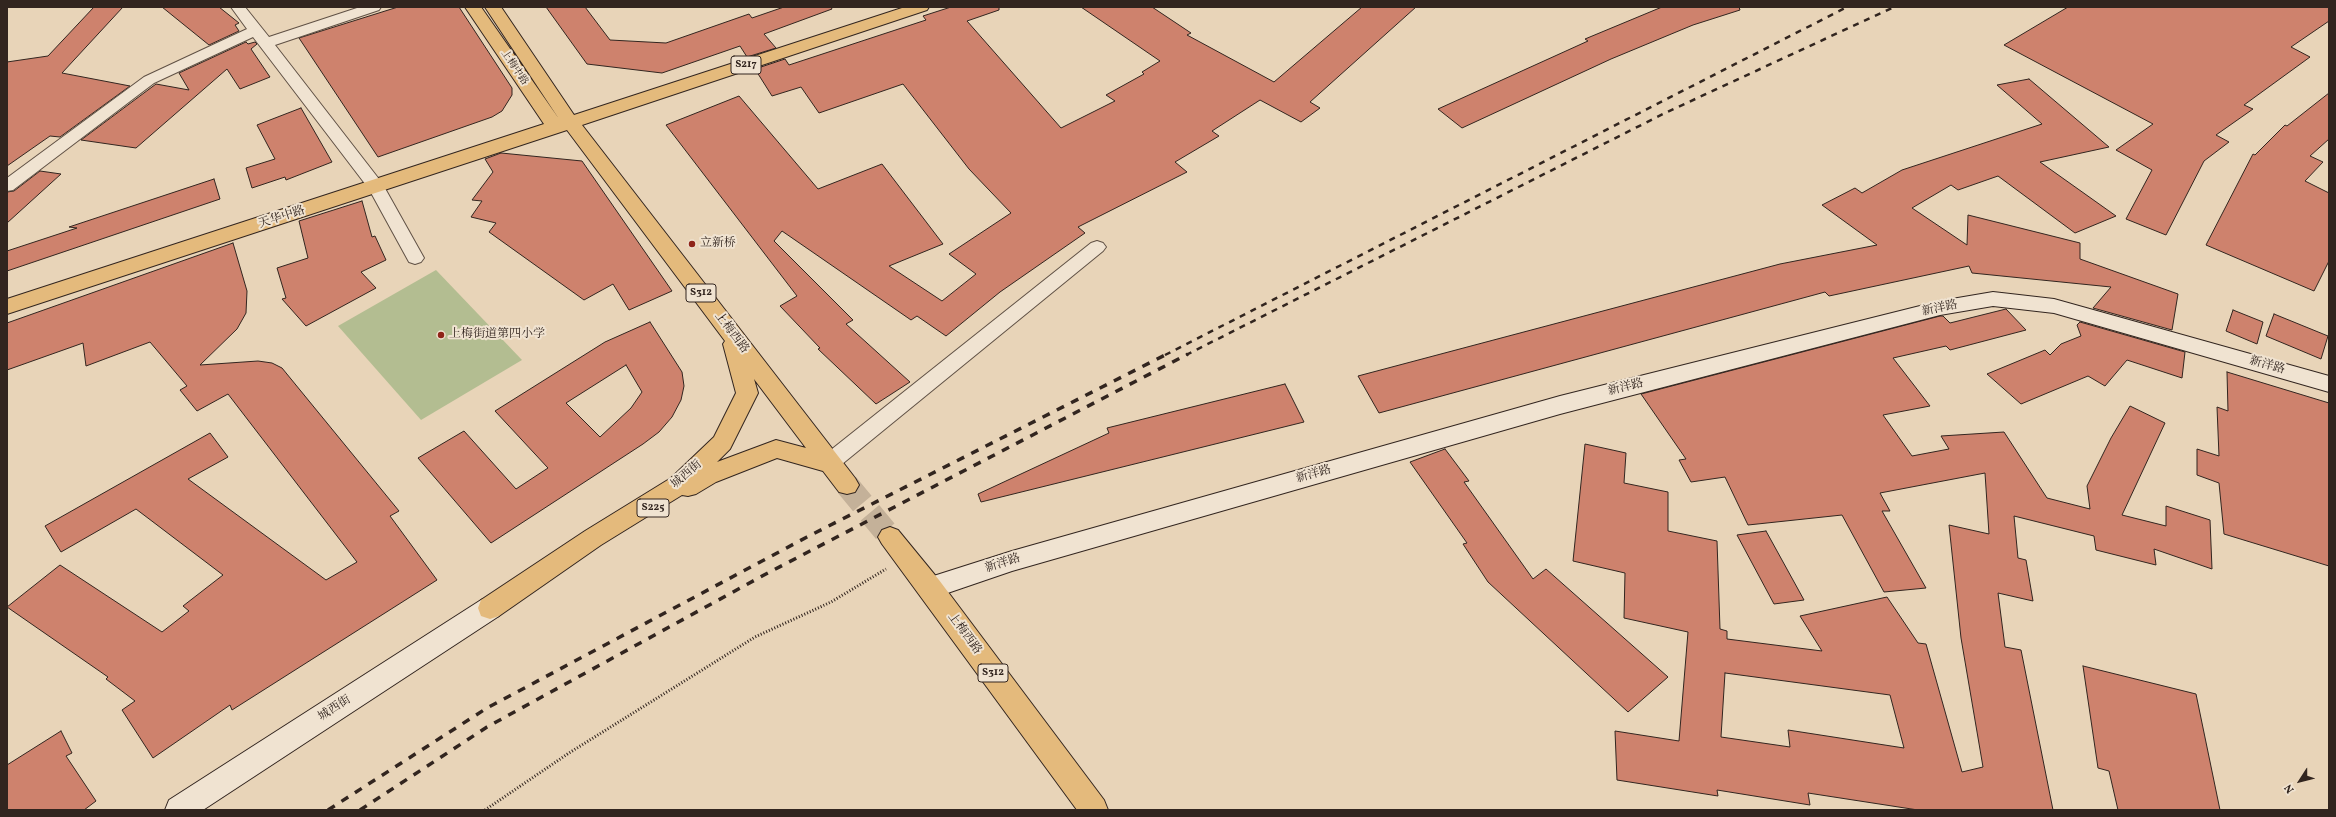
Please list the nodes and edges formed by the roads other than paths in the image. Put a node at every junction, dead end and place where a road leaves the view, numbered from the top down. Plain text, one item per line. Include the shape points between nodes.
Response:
1 (238, 7) edge
2 (374, 7) edge
3 (473, 7) edge
4 (493, 7) edge
5 (921, 7) edge
6 (256, 30) junction
7 (266, 43) junction
8 (564, 125) junction
9 (7, 186) edge
10 (376, 187) junction
11 (1097, 247) dead end
12 (415, 258) dead end
13 (7, 307) edge
14 (730, 332) junction
15 (2329, 384) edge
16 (829, 464) junction
17 (847, 485) tunnel mouth
18 (890, 537) tunnel mouth
19 (930, 588) junction
20 (490, 608) junction
21 (179, 810) edge
22 (1094, 810) edge

1 - 6 street
2 - 7 street
3 - 8 main road, 上梅中路
4 - 8 main road, 上梅中路 via 534,70
5 - 8 main road, S217
6 - 7 street
6 - 9 street via 149,80
7 - 10 street
8 - 10 main road, 天华中路
8 - 14 main road, 上梅西路 / S312
10 - 12 street
10 - 13 main road, 天华中路
11 - 16 street
14 - 16 main road, 上梅西路 / S312
14 - 20 main road, 城西街 via 747,394 722,443 679,485 593,538
15 - 19 street, 新洋路 via 2054,306 1994,299 1940,308 1560,405 1012,561
16 - 17 main road, 上梅西路 / S312
16 - 20 main road, 城西街 / S225 via 776,449 708,475
18 - 19 main road, 上梅西路 / S312
19 - 22 main road, 上梅西路 / S312
20 - 21 street, 城西街

